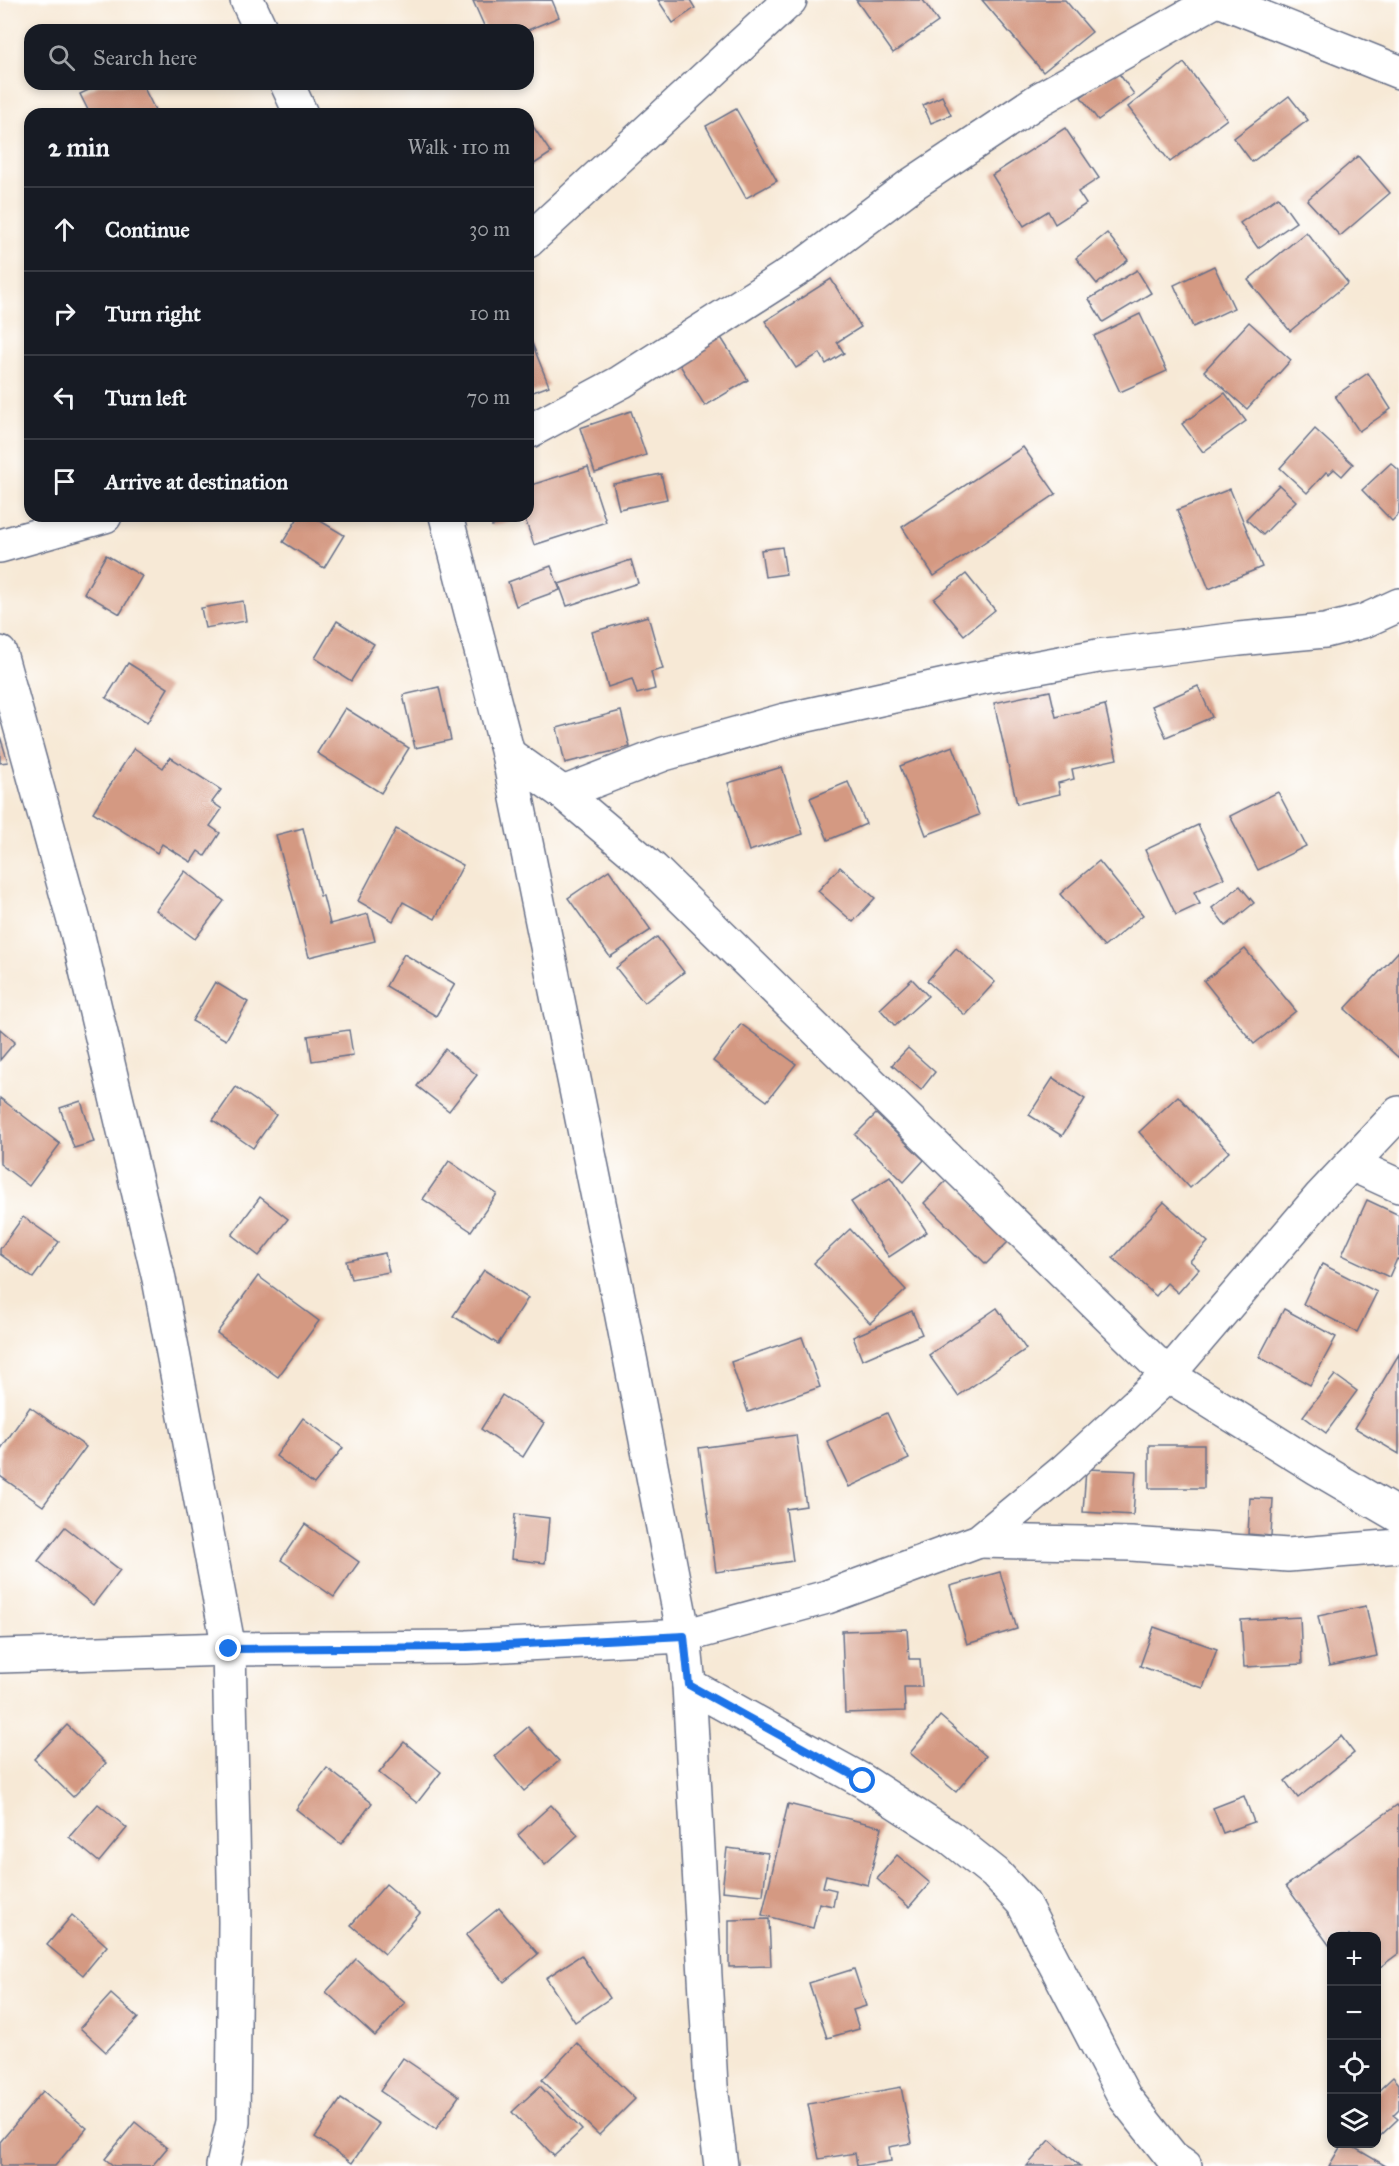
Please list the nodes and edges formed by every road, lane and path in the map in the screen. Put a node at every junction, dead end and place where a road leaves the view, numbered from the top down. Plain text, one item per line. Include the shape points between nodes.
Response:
1 (247, 0) edge
2 (790, 0) edge
3 (1218, 0) edge
4 (258, 24) edge
5 (1399, 72) edge
6 (290, 90) edge
7 (299, 108) edge
8 (534, 235) edge
9 (534, 429) edge
10 (84, 522) edge
11 (448, 522) edge
12 (0, 546) edge
13 (1399, 605) edge
14 (0, 653) edge
15 (508, 754) junction
16 (563, 794) junction
17 (1399, 1113) edge
18 (1352, 1164) junction
19 (1399, 1186) edge
20 (1168, 1375) junction
21 (1399, 1516) edge
22 (979, 1541) junction
23 (1399, 1546) edge
24 (684, 1636) junction
25 (229, 1649) junction
26 (0, 1656) edge
27 (689, 1685) junction
28 (1172, 2163) edge
29 (223, 2166) edge
30 (721, 2166) edge

1 - 4 street
2 - 8 street
3 - 5 street
3 - 9 street via 1040,99 911,185 807,263 621,382
6 - 7 street
10 - 12 street
11 - 15 street
13 - 16 street via 1364,621 1324,631 1098,656 785,720 664,754
14 - 25 street via 77,932 159,1279
15 - 16 street
15 - 24 street
16 - 20 street via 653,869
17 - 18 street
18 - 19 street
18 - 20 street
20 - 21 street
20 - 22 street via 1065,1470
22 - 23 street via 1131,1544 1288,1556
22 - 24 street via 827,1597
24 - 25 street via 467,1647
24 - 27 street
25 - 26 street
25 - 29 street via 234,2099
27 - 28 street via 863,1781 951,1838 995,1873 1023,1903 1125,2098
27 - 30 street via 711,2086

